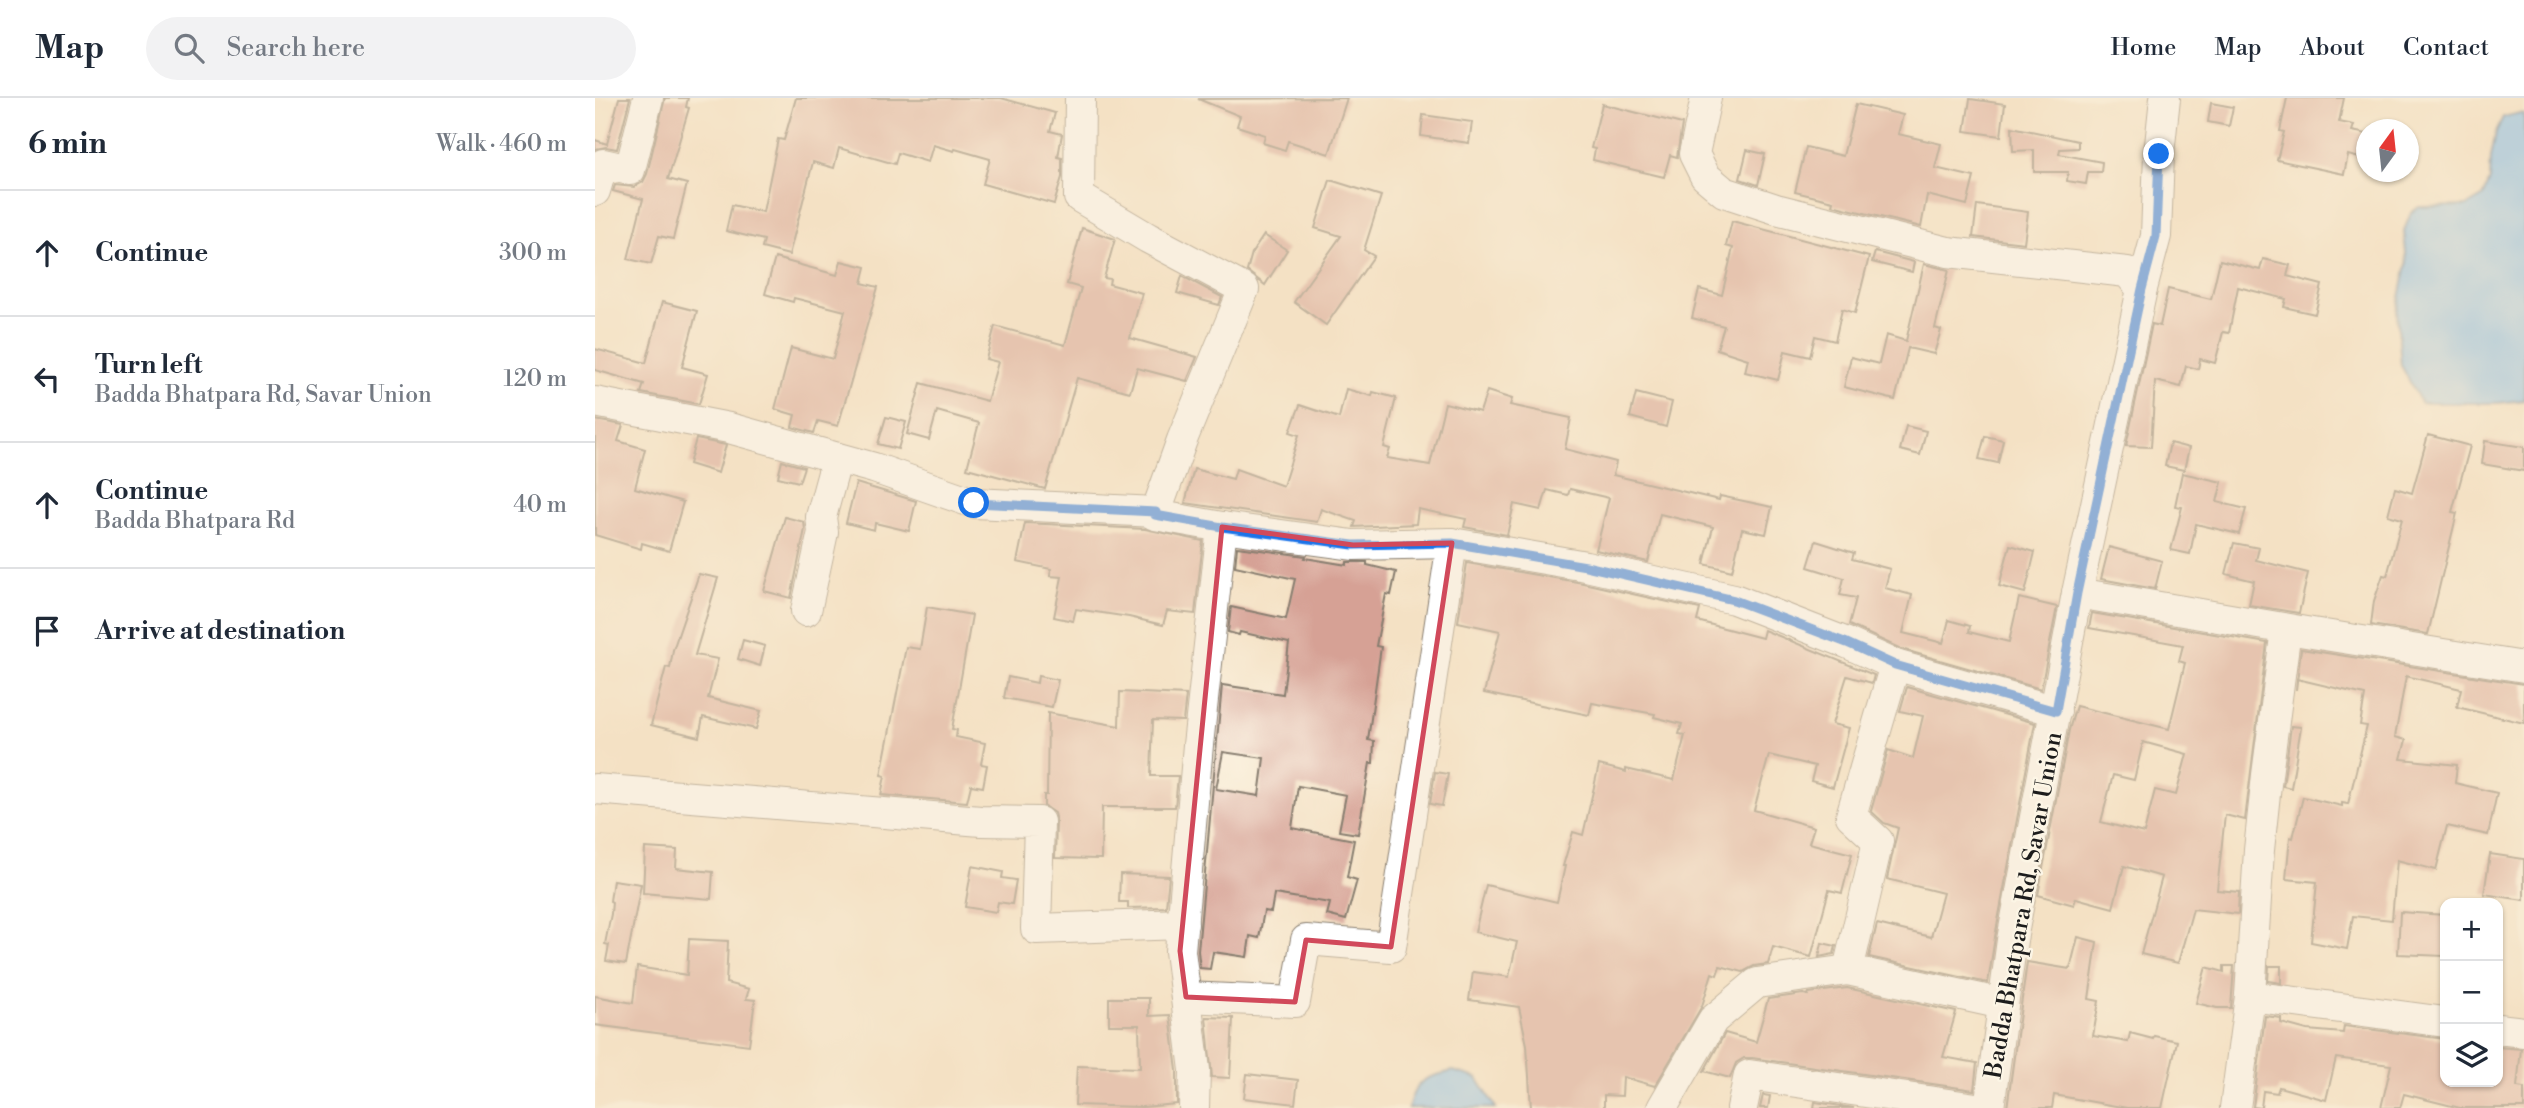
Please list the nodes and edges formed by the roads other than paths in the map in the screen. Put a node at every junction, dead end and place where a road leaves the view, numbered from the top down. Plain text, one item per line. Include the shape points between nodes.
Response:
1 (648, 98) edge
2 (1080, 98) edge
3 (1706, 98) edge
4 (2165, 98) edge
5 (595, 191) edge
6 (2142, 289) junction
7 (595, 402) edge
8 (837, 458) junction
9 (1156, 512) junction
10 (1222, 527) junction
11 (1452, 543) junction
12 (2077, 593) junction
13 (806, 611) dead end
14 (2286, 629) junction
15 (1895, 665) junction
16 (2524, 667) edge
17 (2056, 711) junction
18 (595, 789) edge
19 (1183, 924) junction
20 (1848, 970) junction
21 (2250, 996) junction
22 (1186, 997) junction
23 (2003, 1004) junction
24 (2440, 1021) edge
25 (2503, 1030) edge
26 (2524, 1032) edge
27 (1194, 1108) edge
28 (1662, 1108) edge
29 (1742, 1108) edge
30 (1976, 1108) edge
31 (1989, 1108) edge
32 (2235, 1108) edge

1 - 5 street via 630,170 603,164
2 - 9 street via 1079,197 1244,289
3 - 6 street via 1694,154 1705,176 1724,192 1948,252 2127,272
4 - 6 street, Badda Bhatpara Rd, Savar Union via 2156,236
6 - 12 street, Badda Bhatpara Rd, Savar Union
7 - 8 street via 729,428
8 - 9 street via 974,503
8 - 13 street via 821,517 823,532
9 - 10 street
10 - 11 street via 1353,545
10 - 19 street
11 - 15 street via 1586,566 1734,600
11 - 22 street via 1391,947 1306,940 1295,1002
12 - 14 street
12 - 17 street, Badda Bhatpara Rd, Savar Union
14 - 16 street
14 - 21 street via 2259,850
15 - 17 street
15 - 20 street via 1851,816 1878,841
17 - 23 street, Badda Bhatpara Rd, Savar Union
18 - 19 street via 1039,822 1036,929
19 - 22 street via 1180,951
20 - 23 street
20 - 28 street via 1757,983 1713,1020
21 - 24 street
21 - 32 street
22 - 27 street via 1195,1070
23 - 31 street, Badda Bhatpara Rd, Savar Union
25 - 26 street
29 - 30 street via 1749,1075

